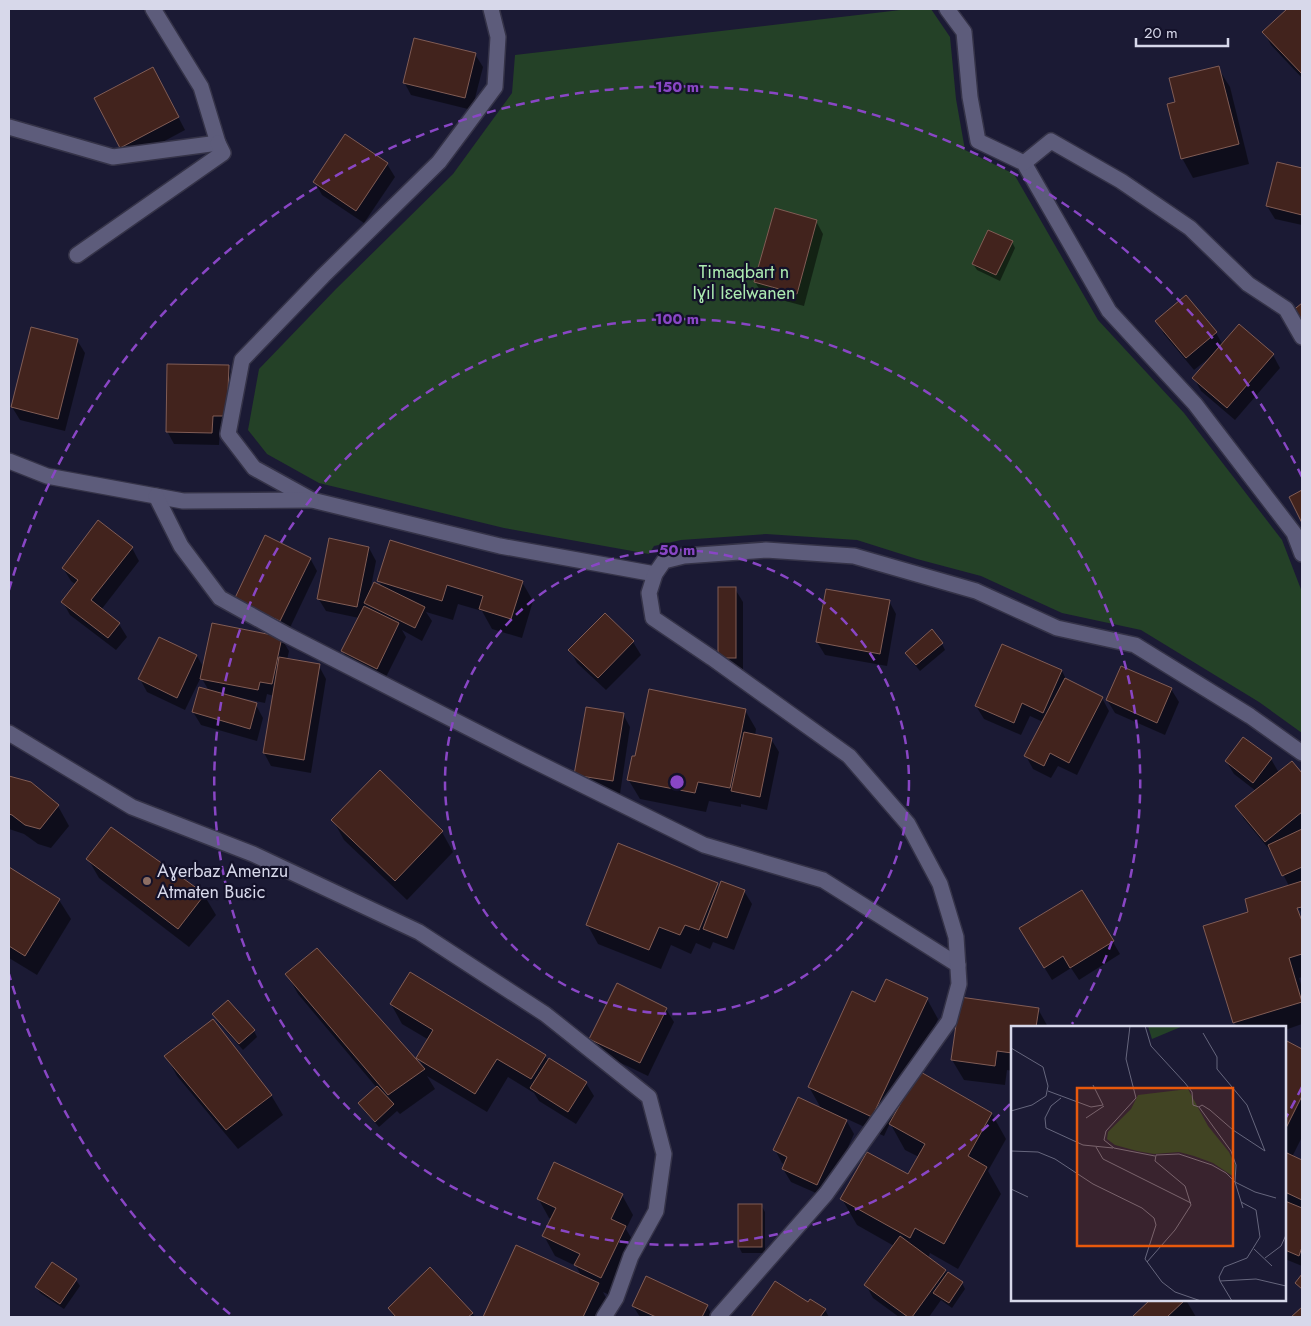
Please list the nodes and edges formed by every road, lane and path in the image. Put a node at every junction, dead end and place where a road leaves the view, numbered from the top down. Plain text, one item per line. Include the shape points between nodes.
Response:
1 (153, 9) edge
2 (492, 9) edge
3 (947, 9) edge
4 (9, 127) edge
5 (218, 143) junction
6 (1024, 163) junction
7 (76, 255) dead end
8 (1302, 337) edge
9 (9, 461) edge
10 (156, 496) junction
11 (312, 500) junction
12 (1302, 554) edge
13 (655, 574) junction
14 (9, 733) edge
15 (1302, 753) edge
16 (958, 965) junction
17 (604, 1317) edge
18 (718, 1317) edge

1 - 5 street via 201,87
2 - 11 street via 498,37 494,87 439,162 242,360 228,434 254,468
3 - 6 street via 964,32 978,141
4 - 5 street via 113,156
5 - 7 street via 223,153
6 - 8 street via 1051,141 1121,181 1190,228 1248,284 1286,309
6 - 12 street via 1109,311 1195,404 1294,533
9 - 10 street via 47,476
10 - 11 street via 183,502
10 - 16 street via 181,546 220,598 526,757 704,845 823,880
11 - 13 street via 500,546
13 - 15 street via 664,561 684,556 766,550 854,556 976,591 1058,628 1135,645 1250,716
13 - 16 street via 649,594 653,618 849,756 908,824 940,884 956,937
14 - 17 street via 132,807 253,854 419,932 545,1014 649,1097 664,1154 656,1211 631,1256 616,1298
16 - 18 street via 959,984 949,1021 826,1194

